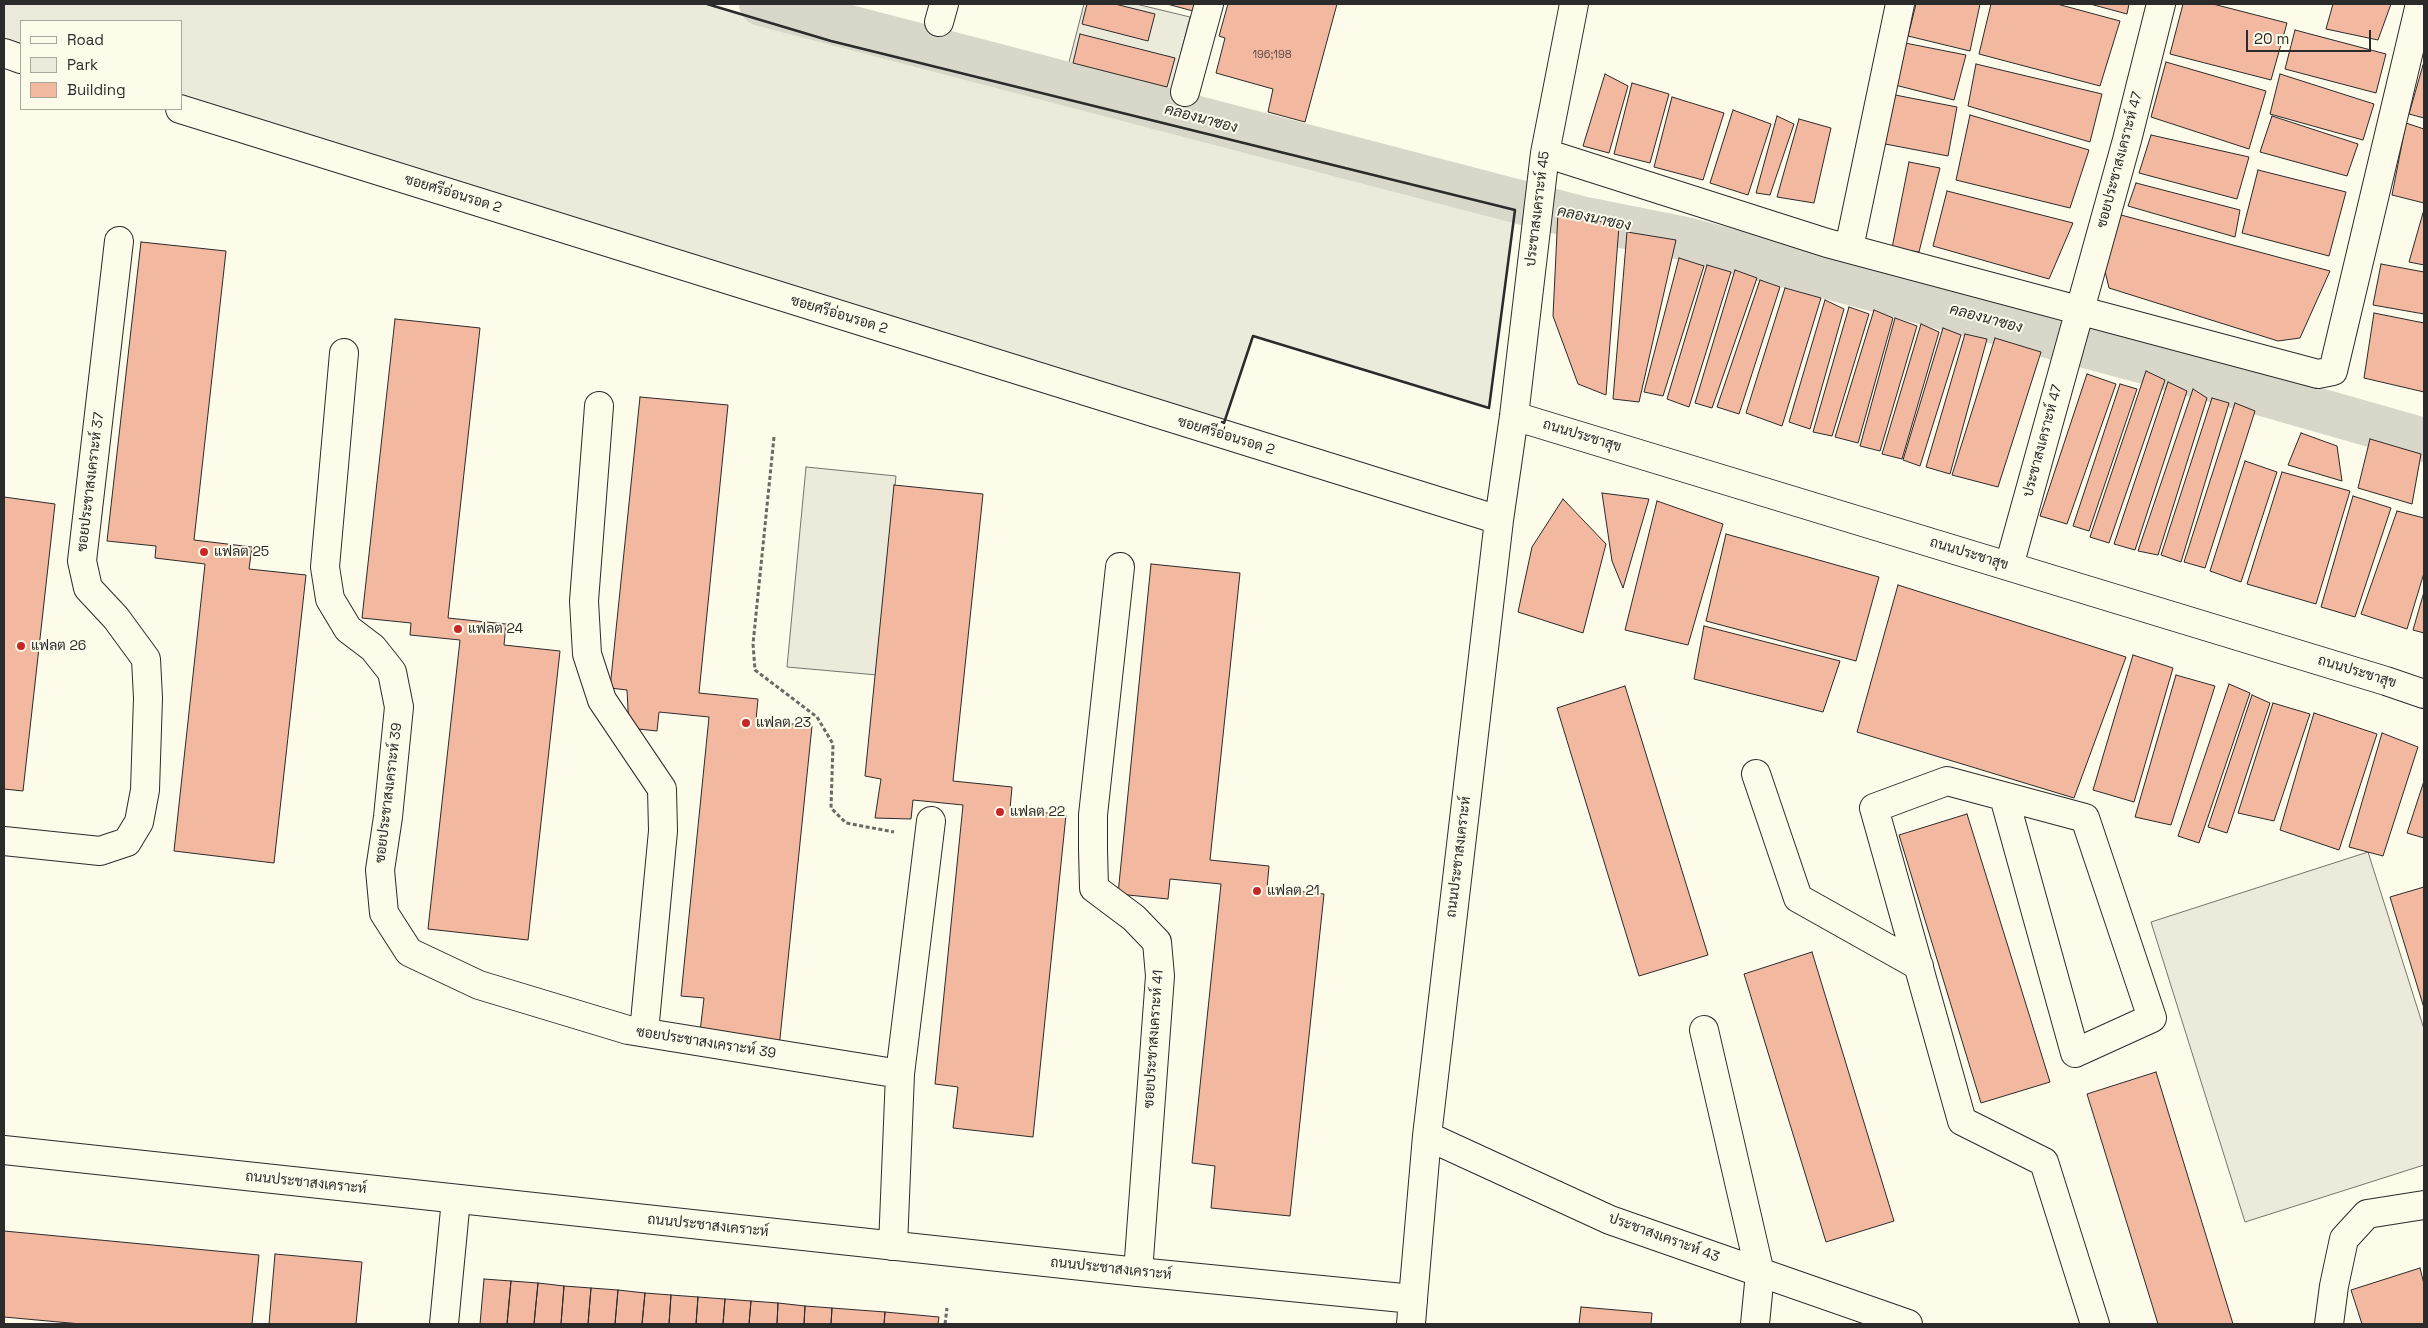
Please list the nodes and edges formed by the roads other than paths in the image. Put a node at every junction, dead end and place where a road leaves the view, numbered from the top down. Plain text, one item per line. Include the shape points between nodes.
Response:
1 (1210, 4) edge
2 (1574, 4) edge
3 (1900, 4) edge
4 (2161, 4) edge
5 (2420, 4) edge
6 (4, 53) edge
7 (20, 59) edge
8 (1185, 92) dead end
9 (182, 110) edge
10 (1545, 153) junction
11 (119, 241) dead end
12 (1849, 248) junction
13 (2079, 313) junction
14 (344, 353) dead end
15 (599, 406) dead end
16 (1514, 416) junction
17 (1499, 520) junction
18 (2009, 566) junction
19 (1120, 567) dead end
20 (2424, 694) edge
21 (1756, 774) dead end
22 (2004, 797) junction
23 (930, 830) road end
24 (4, 841) edge
25 (1919, 966) junction
26 (1704, 1030) dead end
27 (644, 1032) junction
28 (900, 1074) junction
29 (1427, 1136) junction
30 (4, 1150) edge
31 (456, 1199) junction
32 (2424, 1205) edge
33 (893, 1246) junction
34 (1138, 1272) junction
35 (1760, 1272) junction
36 (1412, 1312) edge
37 (444, 1324) edge
38 (1755, 1324) edge
39 (1908, 1324) edge
40 (2095, 1324) edge
41 (2329, 1324) edge

1 - 8 street
2 - 10 street, ประชาสงเคราะห์ 45
3 - 12 street
4 - 13 street, ซอยประชาสงเคราะห์ 47
5 - 13 street via 2333,371 2318,374
6 - 7 street
9 - 17 street, ซอยศรีอ่อนรอด 2
10 - 12 street
10 - 16 street, ประชาสงเคราะห์ 45
11 - 24 street, ซอยประชาสงเคราะห์ 37 via 82,561 88,588 116,618 146,659 146,762 139,822 128,842 100,851
12 - 13 street
13 - 18 street, ประชาสงเคราะห์ 47
14 - 27 street, ซอยประชาสงเคราะห์ 39 via 325,566 330,598 348,629 373,648 392,672 399,707 380,870 384,914 408,952 479,985
15 - 27 street via 584,601 587,654 602,700 662,789 663,831
16 - 17 street, ถนนประชาสงเคราะห์
16 - 18 street, ถนนประชาสุข
17 - 29 street, ถนนประชาสงเคราะห์
18 - 20 street, ถนนประชาสุข
19 - 34 street, ซอยประชาสงเคราะห์ 41 via 1093,815 1093,850 1094,888 1134,918 1157,942 1160,976
21 - 25 street via 1798,898
22 - 22 street via 2075,1053 2152,1018 2085,818
22 - 25 street via 1946,781 1874,808
23 - 28 street
25 - 40 street via 1962,1121 2044,1162
26 - 35 street
27 - 28 street, ซอยประชาสงเคราะห์ 39
28 - 33 street
29 - 35 street, ประชาสงเคราะห์ 43 via 1610,1220
29 - 36 street, ถนนประชาสงเคราะห์
30 - 31 street, ถนนประชาสงเคราะห์
31 - 33 street, ถนนประชาสงเคราะห์
31 - 37 street
32 - 41 street via 2368,1214 2344,1239
33 - 34 street, ถนนประชาสงเคราะห์
34 - 36 street, ถนนประชาสงเคราะห์
35 - 38 street
35 - 39 street, ประชาสงเคราะห์ 43

